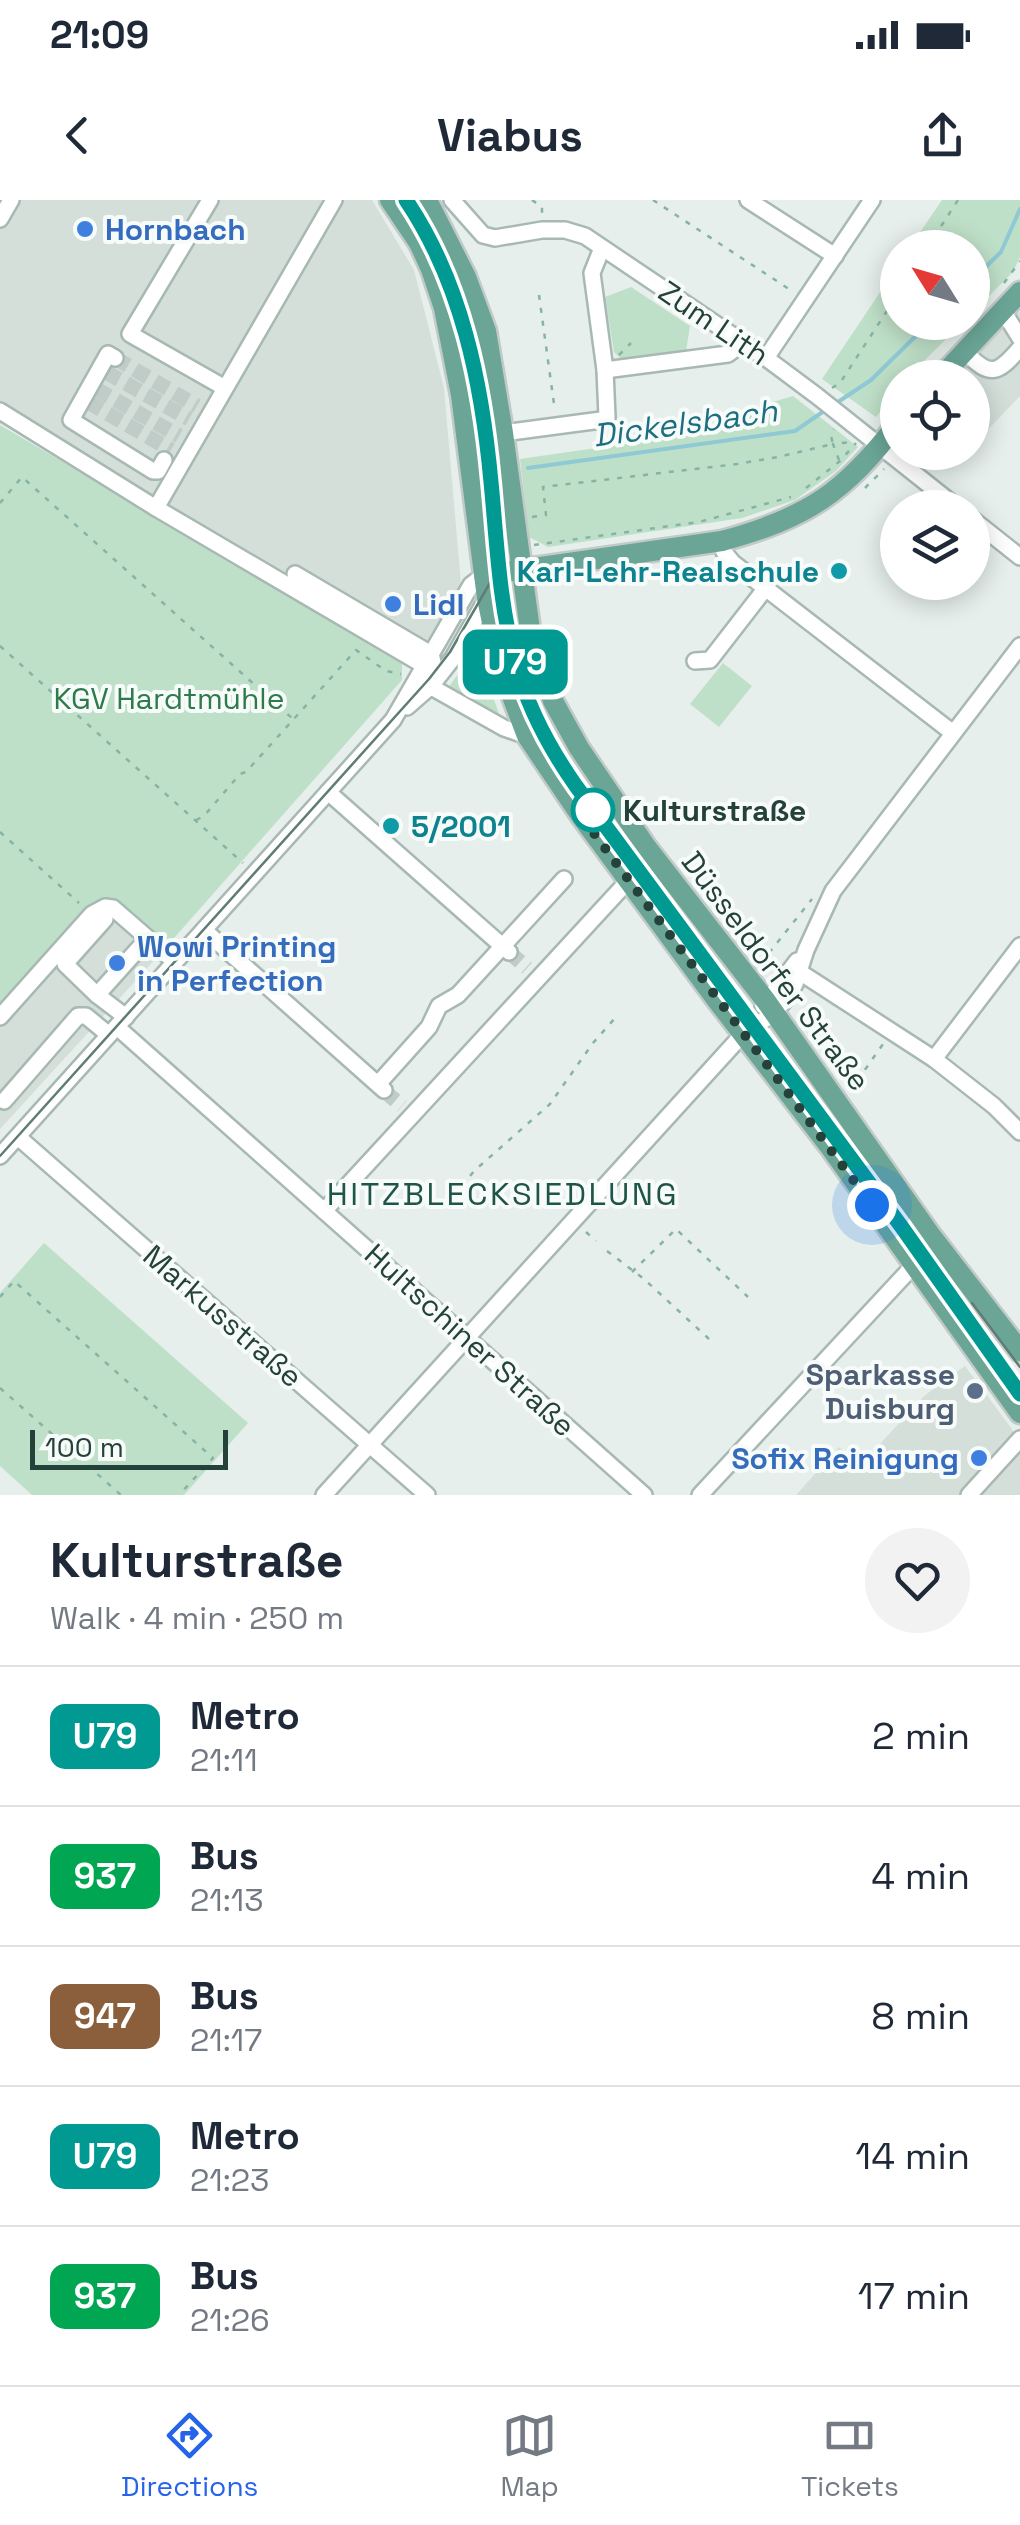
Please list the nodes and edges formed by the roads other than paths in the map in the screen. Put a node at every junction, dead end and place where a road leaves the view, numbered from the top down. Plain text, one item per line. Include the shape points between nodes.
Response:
1 (11, 200) edge
2 (210, 200) edge
3 (334, 200) edge
4 (390, 200) edge
5 (427, 200) edge
6 (748, 200) edge
7 (872, 200) edge
8 (454, 202) edge
9 (0, 220) edge
10 (602, 248) junction
11 (835, 256) junction
12 (1020, 292) edge
13 (1003, 311) junction
14 (1020, 338) edge
15 (743, 343) junction
16 (1020, 348) edge
17 (965, 352) junction
18 (766, 358) junction
19 (957, 360) edge
20 (107, 366) dead end
21 (605, 370) junction
22 (206, 385) junction
23 (0, 411) edge
24 (72, 423) junction
25 (503, 434) junction
26 (880, 446) joint
27 (58, 447) junction
28 (164, 460) dead end
29 (910, 470) edge
30 (935, 490) edge
31 (156, 508) junction
32 (990, 533) edge
33 (722, 541) junction
34 (1020, 557) edge
35 (521, 569) junction
36 (295, 574) dead end
37 (484, 574) junction
38 (766, 589) junction
39 (486, 598) junction
40 (1020, 646) edge
41 (695, 660) dead end
42 (428, 672) junction
43 (953, 733) junction
44 (527, 736) junction
45 (328, 792) junction
46 (564, 879) dead end
47 (628, 882) junction
48 (98, 917) junction
49 (204, 930) junction
50 (1020, 946) edge
51 (140, 947) dead end
52 (507, 950) junction
53 (175, 962) junction
54 (796, 969) junction
55 (97, 994) junction
56 (770, 1007) junction
57 (0, 1016) edge
58 (117, 1026) junction
59 (742, 1034) junction
60 (934, 1058) junction
61 (2, 1099) edge
62 (30, 1123) junction
63 (1020, 1132) edge
64 (18, 1137) junction
65 (0, 1156) edge
66 (324, 1211) junction
67 (914, 1264) junction
68 (467, 1337) junction
69 (1012, 1354) edge
70 (1020, 1413) edge
71 (1020, 1439) edge
72 (370, 1444) junction
73 (324, 1495) edge
74 (428, 1495) edge
75 (644, 1495) edge
76 (700, 1495) edge
77 (969, 1495) edge

1 - 9 street
2 - 22 street via 130,334
3 - 22 street
4 - 37 main road via 420,243 444,308
5 - 25 main road, Düsseldorfer Straße via 486,331
6 - 11 street
7 - 11 street
8 - 10 street, Zum Lith via 483,236 566,230
10 - 15 street, Zum Lith
10 - 21 street via 592,272
11 - 18 street
12 - 13 main road
13 - 14 street
13 - 17 main road
15 - 18 street, Zum Lith
15 - 21 street via 728,354
16 - 17 street via 992,371
17 - 19 main road
18 - 26 street, Zum Lith
20 - 24 street
21 - 25 street via 607,417
22 - 31 street
23 - 27 street
24 - 27 street
24 - 28 street via 153,471
25 - 35 main road, Düsseldorfer Straße
26 - 33 main road via 843,486 802,514
27 - 31 street
29 - 30 street, Zum Lith
31 - 42 street
32 - 34 street
33 - 35 main road
33 - 38 street via 732,563
35 - 37 main road
35 - 39 main road
35 - 56 main road, Düsseldorfer Straße via 532,640 579,748
36 - 42 street
37 - 39 main road
37 - 42 street via 471,585
38 - 41 street via 710,660
38 - 43 street
39 - 42 street via 453,658
39 - 44 main road via 501,667
40 - 43 street
42 - 44 street via 504,728
42 - 45 street
43 - 54 street via 833,890
44 - 47 main road
45 - 49 street
45 - 52 street
46 - 52 street
47 - 59 main road
47 - 66 street via 534,974
48 - 53 street via 113,908
48 - 55 street, Hultschiner Straße via 66,964
48 - 57 street
49 - 52 street via 381,1088 439,1006
49 - 53 street
50 - 60 street
51 - 55 street
53 - 58 street
54 - 56 street via 795,984
54 - 60 street
55 - 58 street, Hultschiner Straße
56 - 59 street
56 - 69 main road, Düsseldorfer Straße
58 - 61 street via 78,1016
58 - 62 street
58 - 66 street, Hultschiner Straße
59 - 67 main road
59 - 68 street
60 - 63 street
61 - 62 street
62 - 64 street
64 - 65 street
64 - 72 street, Markusstraße
66 - 68 street, Hultschiner Straße
67 - 70 main road
67 - 76 street
68 - 72 street
68 - 75 street, Hultschiner Straße
71 - 77 street
72 - 73 street
72 - 74 street, Markusstraße

